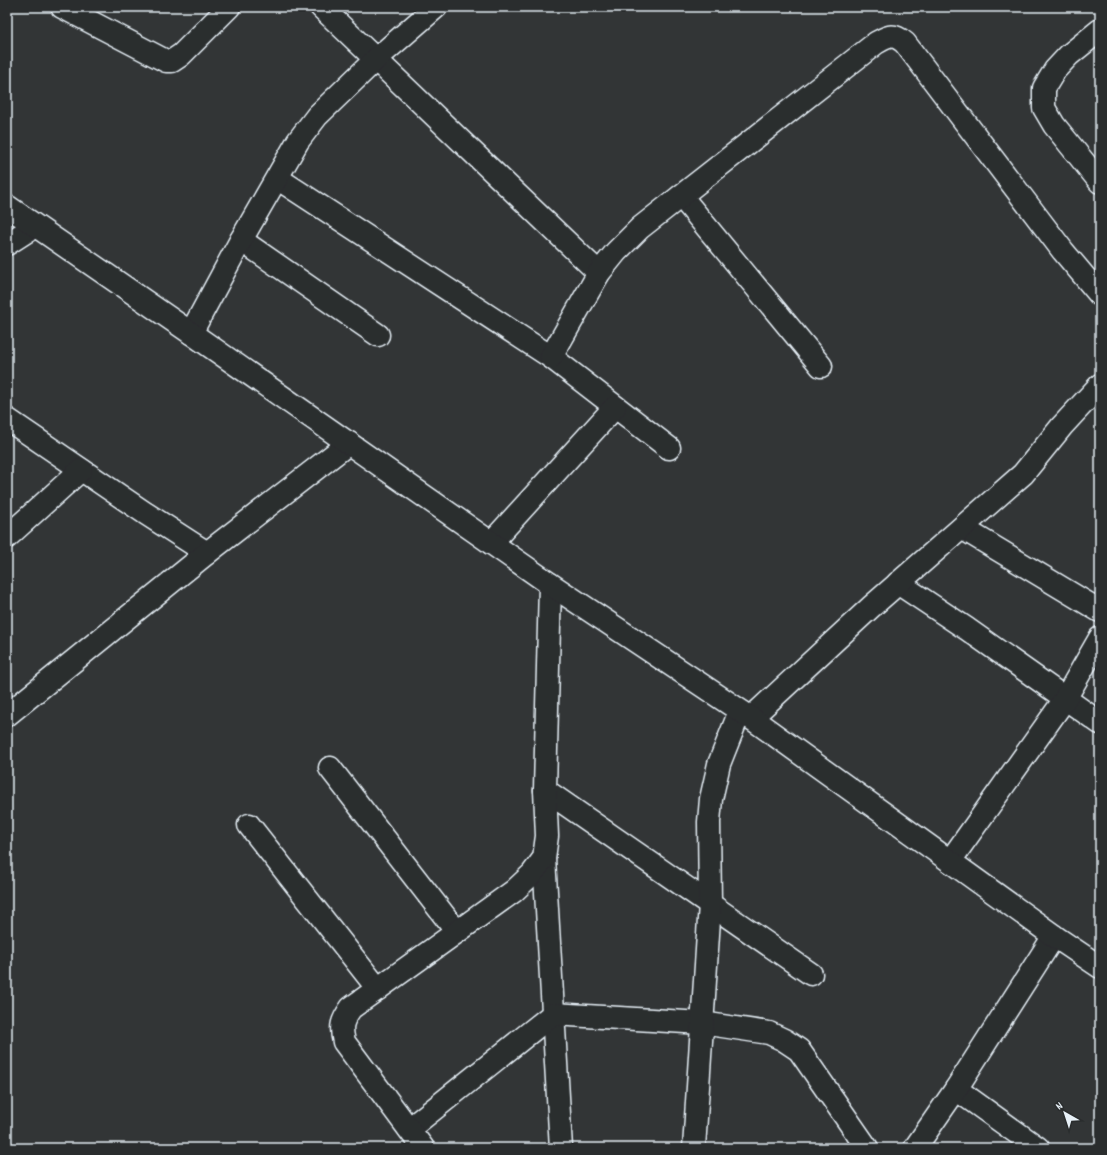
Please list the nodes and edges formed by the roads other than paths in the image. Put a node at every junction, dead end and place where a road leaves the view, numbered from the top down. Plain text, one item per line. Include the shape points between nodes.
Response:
1 (62, 7) edge
2 (229, 7) edge
3 (321, 7) edge
4 (436, 7) edge
5 (1100, 30) edge
6 (375, 60) junction
7 (277, 178) junction
8 (1100, 182) edge
9 (681, 196) junction
10 (7, 206) edge
11 (35, 226) junction
12 (241, 240) junction
13 (7, 244) edge
14 (599, 274) junction
15 (1100, 296) edge
16 (191, 333) junction
17 (378, 335) dead end
18 (551, 357) junction
19 (821, 366) dead end
20 (1100, 385) edge
21 (615, 406) junction
22 (7, 419) edge
23 (349, 443) junction
24 (669, 448) dead end
25 (81, 470) junction
26 (962, 528) junction
27 (7, 537) edge
28 (492, 543) junction
29 (207, 553) junction
30 (898, 583) junction
31 (550, 584) junction
32 (1100, 611) edge
33 (1100, 638) edge
34 (1065, 698) junction
35 (12, 703) edge
36 (745, 714) junction
37 (1100, 724) edge
38 (330, 768) dead end
39 (544, 790) junction
40 (249, 825) dead end
41 (544, 858) junction
42 (950, 861) junction
43 (710, 904) junction
44 (457, 932) junction
45 (1054, 936) junction
46 (1100, 967) edge
47 (811, 974) dead end
48 (378, 989) junction
49 (553, 1014) junction
50 (702, 1023) junction
51 (956, 1089) junction
52 (409, 1129) junction
53 (423, 1148) edge
54 (561, 1148) edge
55 (694, 1148) edge
56 (867, 1148) edge
57 (915, 1148) edge
58 (1038, 1148) edge

1 - 2 street via 166,61 172,61 181,55
3 - 6 street
4 - 6 street
5 - 8 street via 1069,54 1055,70 1044,88 1044,108 1054,125
6 - 7 street via 317,116 298,141
6 - 14 street
7 - 12 street
7 - 18 street
9 - 14 street via 640,228
9 - 15 street via 876,43 887,37 897,37 905,43 1058,245
9 - 19 street
10 - 11 street
11 - 13 street
11 - 16 street
12 - 16 street
12 - 17 street
14 - 18 street
16 - 23 street
18 - 21 street
20 - 26 street via 1023,474
21 - 24 street
21 - 28 street
22 - 25 street
23 - 28 street
23 - 29 street
25 - 27 street
25 - 29 street
26 - 30 street
26 - 32 street
28 - 31 street
29 - 35 street
30 - 34 street
30 - 36 street
31 - 36 street
31 - 39 street
33 - 34 street
34 - 37 street
34 - 42 street
36 - 42 street
36 - 43 street via 719,764 711,799
38 - 44 street
39 - 41 street
39 - 43 street
40 - 48 street
41 - 44 street via 514,891
41 - 49 street
42 - 45 street
43 - 47 street
43 - 50 street
44 - 48 street
45 - 46 street
45 - 51 street
48 - 52 street via 351,1008 343,1018 341,1031 349,1050
49 - 50 street
49 - 52 street
49 - 54 street
50 - 55 street
50 - 56 street via 769,1033 799,1050
51 - 57 street
51 - 58 street
52 - 53 street

